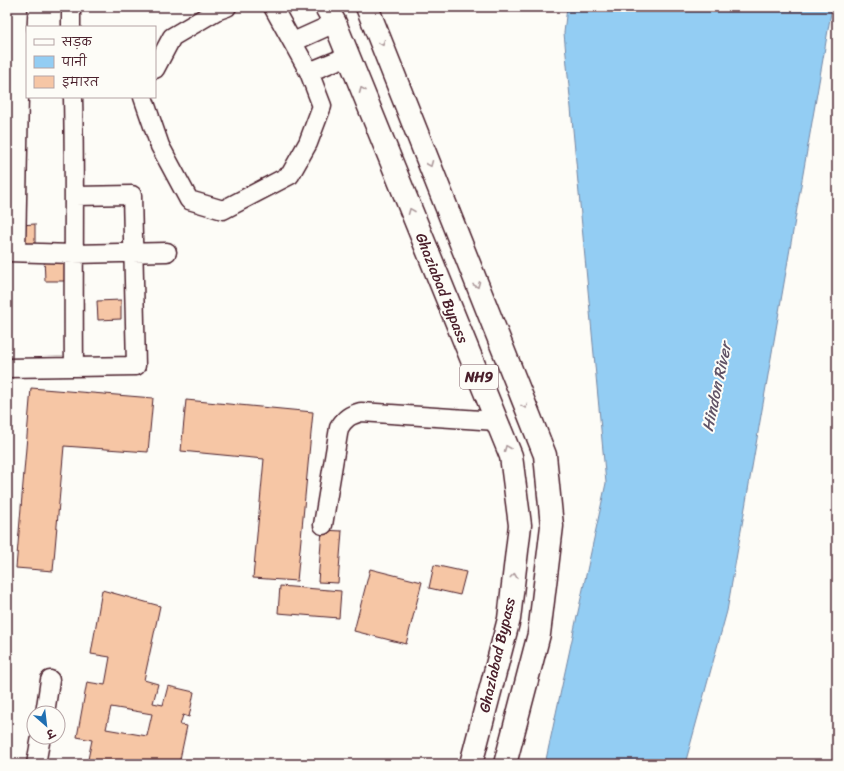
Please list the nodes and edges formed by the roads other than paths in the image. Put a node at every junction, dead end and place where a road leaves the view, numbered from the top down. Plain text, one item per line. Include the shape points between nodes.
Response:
1 (18, 7) edge
2 (71, 7) edge
3 (227, 7) edge
4 (273, 7) edge
5 (367, 7) edge
6 (331, 15) edge
7 (71, 26) edge
8 (12, 29) edge
9 (293, 42) junction
10 (348, 56) junction
11 (156, 68) edge
12 (308, 72) junction
13 (73, 98) edge
14 (143, 98) edge
15 (75, 196) junction
16 (12, 252) edge
17 (133, 252) junction
18 (167, 252) dead end
19 (73, 254) junction
20 (74, 367) junction
21 (7, 368) edge
22 (496, 421) junction
23 (323, 525) dead end
24 (50, 680) dead end
25 (46, 705) edge
26 (40, 745) edge
27 (36, 764) edge
28 (471, 764) edge
29 (505, 764) edge

1 - 8 street
2 - 7 street
3 - 11 street via 172,37
4 - 9 street
5 -> 29 highway, NH9 via 545,455 552,526 541,619
6 - 9 street
6 - 10 highway, Ghaziabad Bypass / NH9
8 - 16 street via 20,42
9 - 12 street
10 - 12 street
22 -> 10 highway, Ghaziabad Bypass / NH9
12 - 14 street via 322,106 308,142 290,175 222,210 189,200 160,146
13 - 15 street
15 - 17 street via 132,195
15 - 19 street
16 - 19 street
17 - 18 street
17 - 19 street
17 - 20 street via 136,366
19 - 20 street
20 - 21 street
22 - 23 street via 361,412 351,415 339,428
28 -> 22 highway, Ghaziabad Bypass / NH9 via 508,619 520,525 510,456
24 - 25 street
26 - 27 street

